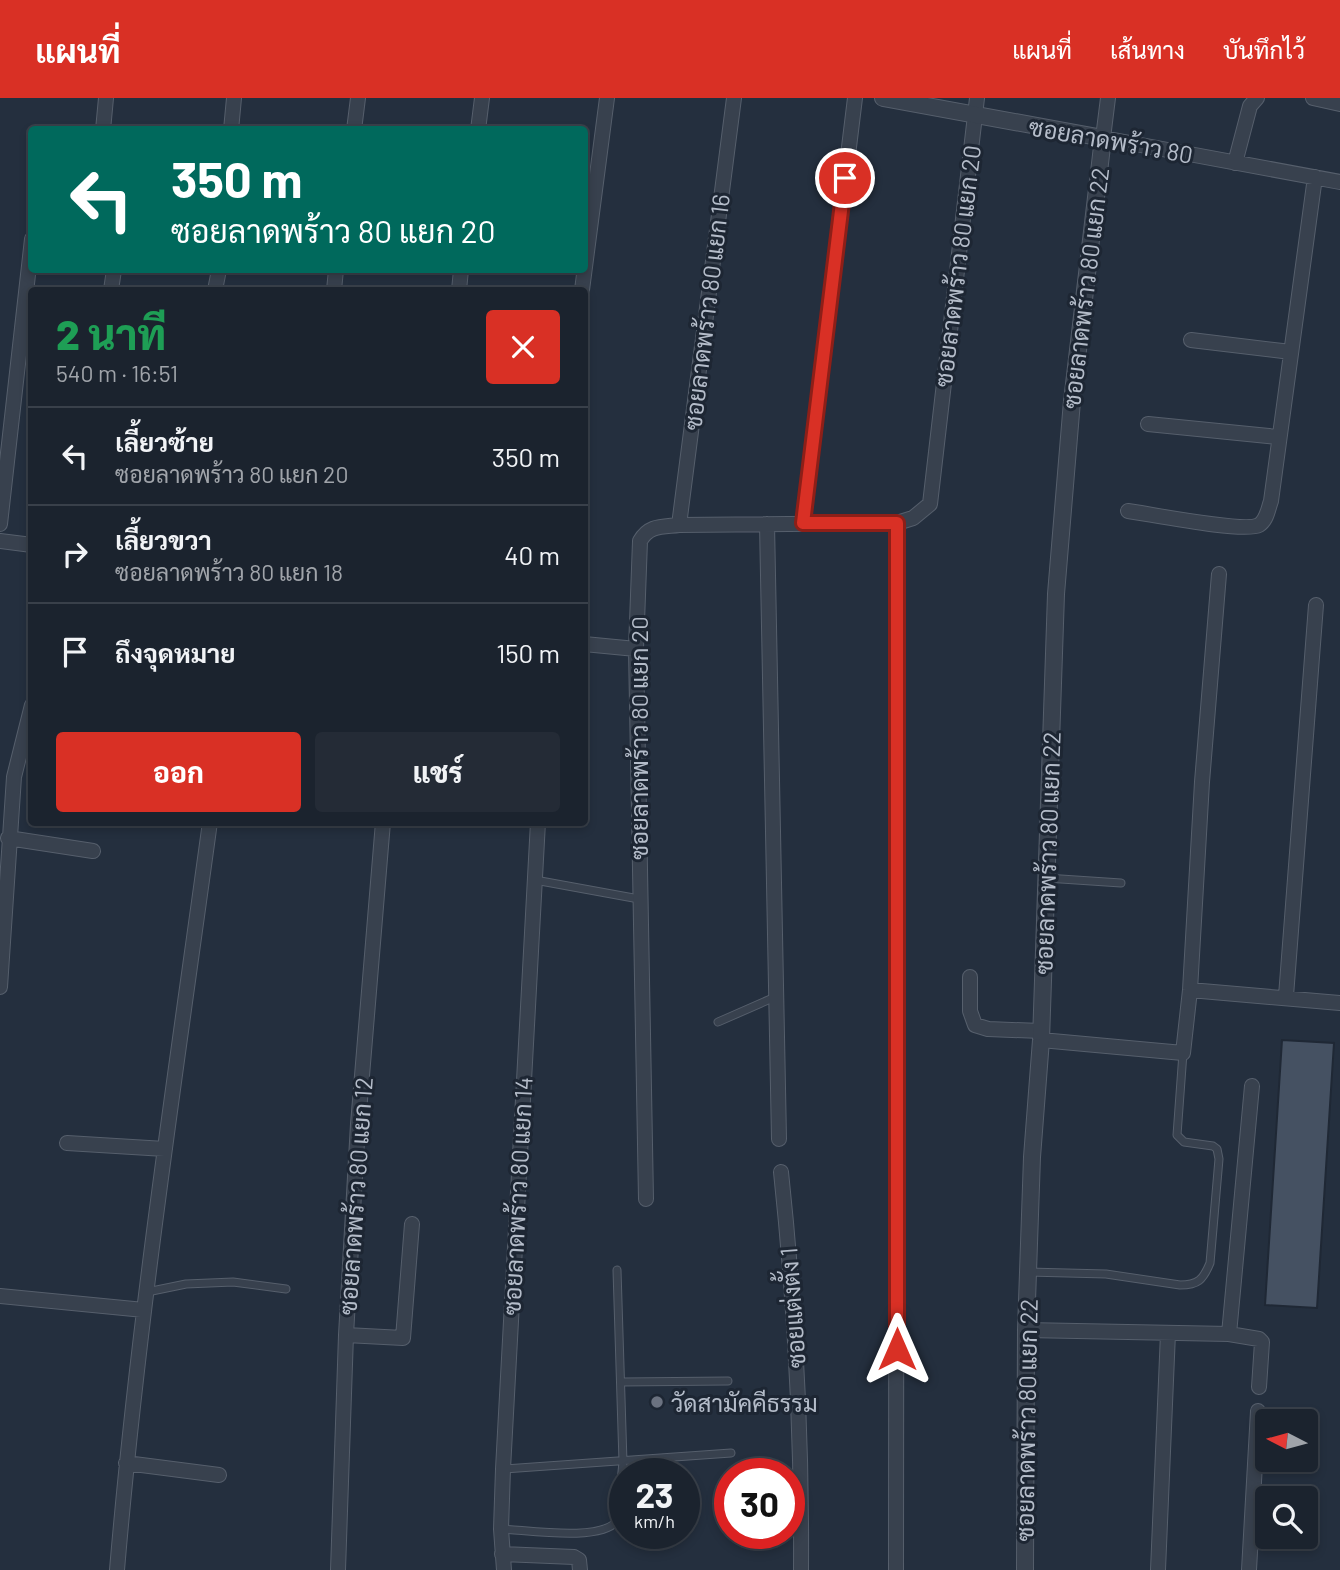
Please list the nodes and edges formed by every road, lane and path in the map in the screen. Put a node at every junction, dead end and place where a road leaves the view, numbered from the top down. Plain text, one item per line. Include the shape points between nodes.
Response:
1 (106, 98) edge
2 (234, 98) edge
3 (358, 98) edge
4 (482, 98) edge
5 (607, 98) edge
6 (734, 98) edge
7 (855, 98) edge
8 (883, 98) edge
9 (977, 98) edge
10 (1108, 98) edge
11 (1257, 98) edge
12 (1313, 98) edge
13 (1340, 104) edge
14 (975, 115) junction
15 (103, 126) edge
16 (231, 126) edge
17 (354, 126) edge
18 (478, 126) edge
19 (1102, 138) junction
20 (1236, 163) junction
21 (1315, 177) junction
22 (1340, 182) edge
23 (588, 244) edge
24 (28, 273) edge
25 (1191, 340) dead end
26 (1291, 352) junction
27 (1147, 424) dead end
28 (1278, 437) junction
29 (1128, 510) dead end
30 (803, 523) junction
31 (897, 523) junction
32 (0, 524) edge
33 (766, 524) junction
34 (679, 525) junction
35 (0, 541) edge
36 (28, 544) edge
37 (1219, 574) dead end
38 (1316, 605) dead end
39 (588, 644) edge
40 (636, 649) junction
41 (28, 721) edge
42 (209, 826) edge
43 (383, 826) edge
44 (538, 826) edge
45 (8, 838) junction
46 (93, 850) dead end
47 (1046, 878) junction
48 (535, 880) junction
49 (1121, 883) dead end
50 (639, 899) junction
51 (970, 977) dead end
52 (0, 987) edge
53 (1190, 990) junction
54 (777, 996) junction
55 (1286, 996) junction
56 (1340, 1003) edge
57 (718, 1022) dead end
58 (1041, 1036) junction
59 (1183, 1053) junction
60 (1252, 1086) dead end
61 (779, 1139) dead end
62 (67, 1143) dead end
63 (165, 1149) junction
64 (782, 1172) dead end
65 (646, 1199) dead end
66 (412, 1224) dead end
67 (617, 1270) dead end
68 (1028, 1272) junction
69 (286, 1289) dead end
70 (147, 1292) junction
71 (0, 1296) edge
72 (144, 1310) junction
73 (1026, 1329) junction
74 (1168, 1332) junction
75 (1229, 1334) junction
76 (346, 1335) junction
77 (728, 1381) dead end
78 (622, 1382) junction
79 (1259, 1387) dead end
80 (731, 1453) dead end
81 (623, 1458) edge
82 (671, 1458) edge
83 (126, 1463) junction
84 (609, 1463) edge
85 (1255, 1464) edge
86 (503, 1469) junction
87 (219, 1475) dead end
88 (500, 1529) junction
89 (609, 1529) edge
90 (502, 1554) junction
91 (117, 1570) edge
92 (338, 1570) edge
93 (504, 1570) edge
94 (580, 1570) edge
95 (801, 1570) edge
96 (896, 1570) edge
97 (1025, 1570) edge
98 (1158, 1570) edge
99 (1249, 1570) edge

1 - 15 street
2 - 16 street
3 - 17 street
4 - 18 street
5 - 23 street
6 - 34 street, ซอยลาดพร้าว 80 แยก 16
7 - 30 street
8 - 14 street, ซอยลาดพร้าว 80
9 - 14 street
10 - 19 street
11 - 20 street via 1250,106
12 - 13 street
14 - 19 street, ซอยลาดพร้าว 80
14 - 31 street, ซอยลาดพร้าว 80 แยก 20 via 930,504 913,518
19 - 20 street, ซอยลาดพร้าว 80
19 - 47 street, ซอยลาดพร้าว 80 แยก 22 via 1059,552
20 - 21 street, ซอยลาดพร้าว 80
21 - 22 street, ซอยลาดพร้าว 80
21 - 26 street
24 - 32 street
25 - 26 street
26 - 28 street
27 - 28 street
28 - 29 street via 1271,501 1258,526
30 - 31 street, ซอยลาดพร้าว 80 แยก 20
30 - 33 street, ซอยลาดพร้าว 80 แยก 20
31 - 96 street
33 - 34 street, ซอยลาดพร้าว 80 แยก 20
33 - 54 street
34 - 40 street, ซอยลาดพร้าว 80 แยก 20 via 653,528 640,541
35 - 36 street
37 - 53 street
38 - 55 street
39 - 40 street
40 - 50 street, ซอยลาดพร้าว 80 แยก 20
41 - 45 street via 14,777
42 - 63 street
43 - 76 street, ซอยลาดพร้าว 80 แยก 12
44 - 48 street, ซอยลาดพร้าว 80 แยก 14
45 - 46 street
45 - 52 street
47 - 49 lane
47 - 58 street, ซอยลาดพร้าว 80 แยก 22
48 - 50 lane
48 - 86 street, ซอยลาดพร้าว 80 แยก 14
50 - 65 street, ซอยลาดพร้าว 80 แยก 20
51 - 58 street via 970,1011 975,1025
53 - 55 street
53 - 59 street
54 - 57 lane
54 - 61 street
55 - 56 street
58 - 59 street
58 - 68 street, ซอยลาดพร้าว 80 แยก 22
59 - 68 lane via 1177,1135 1184,1142 1213,1146 1219,1159 1205,1276 1192,1285 1107,1274
60 - 75 street
62 - 63 street
63 - 70 street
64 - 95 street, ซอยแต่งตั้ง 1 via 793,1291
66 - 76 street via 403,1338
67 - 78 lane
68 - 73 street, ซอยลาดพร้าว 80 แยก 22
69 - 70 lane via 233,1282
70 - 72 street
71 - 72 street
72 - 83 street
73 - 74 street
73 - 97 street, ซอยลาดพร้าว 80 แยก 22
74 - 75 street
74 - 98 street
75 - 79 street via 1262,1342
76 - 92 street, ซอยลาดพร้าว 80 แยก 12
77 - 78 lane
78 - 81 lane
80 - 82 lane
83 - 87 street
83 - 91 street
84 - 86 lane
85 - 99 street
86 - 88 street, ซอยลาดพร้าว 80 แยก 14
88 - 89 lane via 592,1533
88 - 90 street, ซอยลาดพร้าว 80 แยก 14
90 - 93 street, ซอยลาดพร้าว 80 แยก 14
90 - 94 street via 564,1555 579,1560

